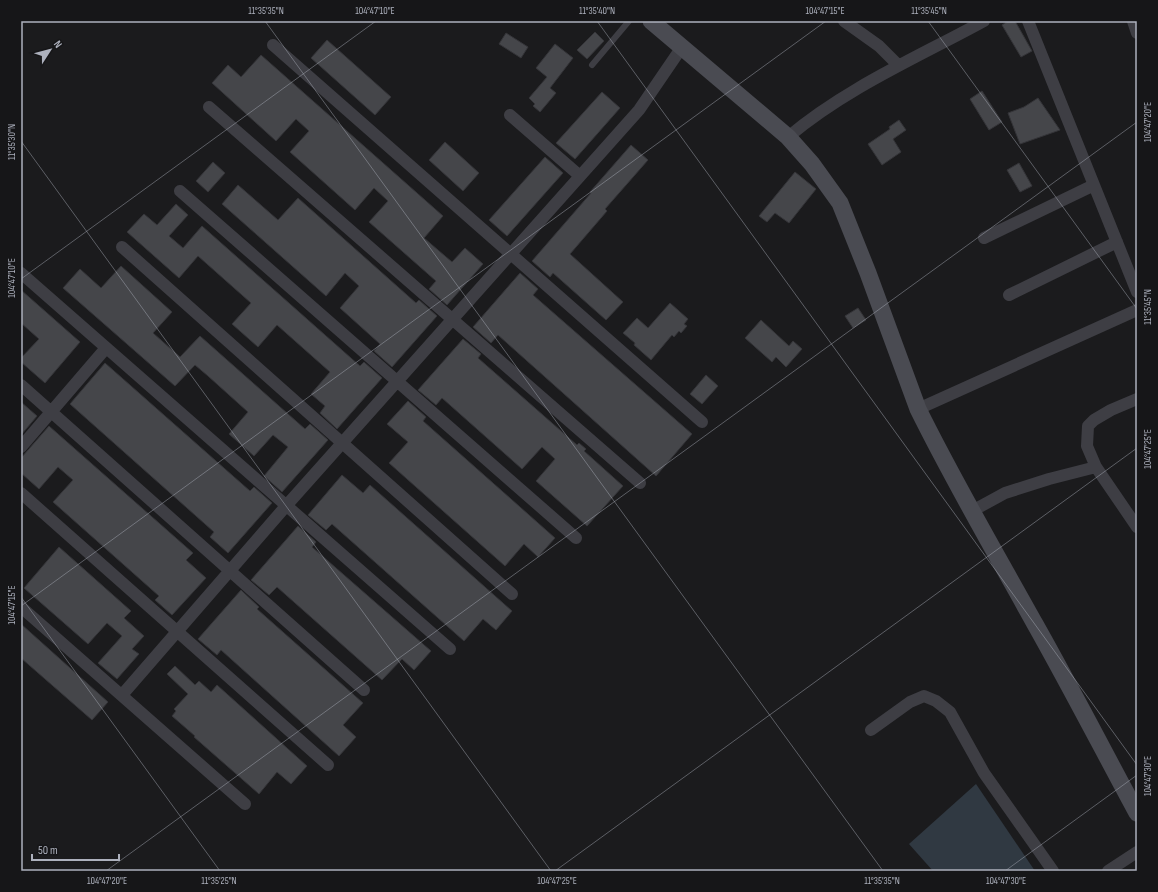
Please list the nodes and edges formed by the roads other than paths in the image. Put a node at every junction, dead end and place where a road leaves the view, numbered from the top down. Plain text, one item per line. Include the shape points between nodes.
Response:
1 (628, 21) edge
2 (651, 21) edge
3 (844, 21) edge
4 (984, 21) edge
5 (1028, 21) edge
6 (1133, 21) edge
7 (1137, 33) edge
8 (273, 45) dead end
9 (682, 47) junction
10 (592, 65) dead end
11 (898, 65) junction
12 (209, 107) dead end
13 (510, 115) dead end
14 (788, 137) junction
15 (580, 176) junction
16 (1094, 185) junction
17 (180, 191) dead end
18 (984, 238) dead end
19 (1117, 242) junction
20 (122, 247) dead end
21 (511, 254) junction
22 (21, 273) edge
23 (1137, 292) edge
24 (1009, 295) dead end
25 (1137, 310) edge
26 (452, 319) junction
27 (106, 348) junction
28 (397, 381) junction
29 (21, 385) edge
30 (1137, 399) edge
31 (918, 408) junction
32 (51, 412) junction
33 (702, 422) dead end
34 (342, 443) junction
35 (21, 448) edge
36 (1096, 467) junction
37 (640, 483) dead end
38 (21, 493) edge
39 (286, 506) junction
40 (972, 511) junction
41 (1137, 526) edge
42 (576, 538) dead end
43 (230, 571) junction
44 (512, 594) dead end
45 (21, 607) edge
46 (177, 632) junction
47 (450, 649) dead end
48 (364, 690) dead end
49 (122, 695) junction
50 (871, 730) dead end
51 (328, 766) dead end
52 (245, 804) dead end
53 (1137, 813) edge
54 (1137, 852) edge
55 (1052, 871) edge
56 (1108, 871) edge

1 - 10 lane
2 - 9 main road
3 - 11 street via 879,46
4 - 11 street
5 - 16 street
6 - 7 street
8 - 21 street
9 - 14 main road
9 - 15 street via 639,110
11 - 14 street via 809,119
12 - 26 street
13 - 15 street
14 - 31 main road via 812,164 840,203
15 - 21 street
16 - 18 street
16 - 19 street
17 - 28 street
19 - 23 street
19 - 24 street
20 - 34 street
21 - 26 street
21 - 33 street
22 - 27 street
25 - 31 street
26 - 28 street
26 - 37 street
27 - 32 street
27 - 39 street
28 - 34 street
28 - 42 street
29 - 32 street
30 - 36 street via 1111,410 1088,426 1087,446
31 - 40 main road
32 - 35 street
32 - 43 street
34 - 39 street
34 - 44 street
36 - 40 street via 1006,493
36 - 41 street
38 - 46 street
39 - 43 street
39 - 47 street
40 - 53 main road
43 - 46 street
43 - 48 street
45 - 49 street
46 - 49 street
46 - 51 street
49 - 52 street
50 - 55 street via 910,702 924,696 936,701 950,712 984,773
54 - 56 street

